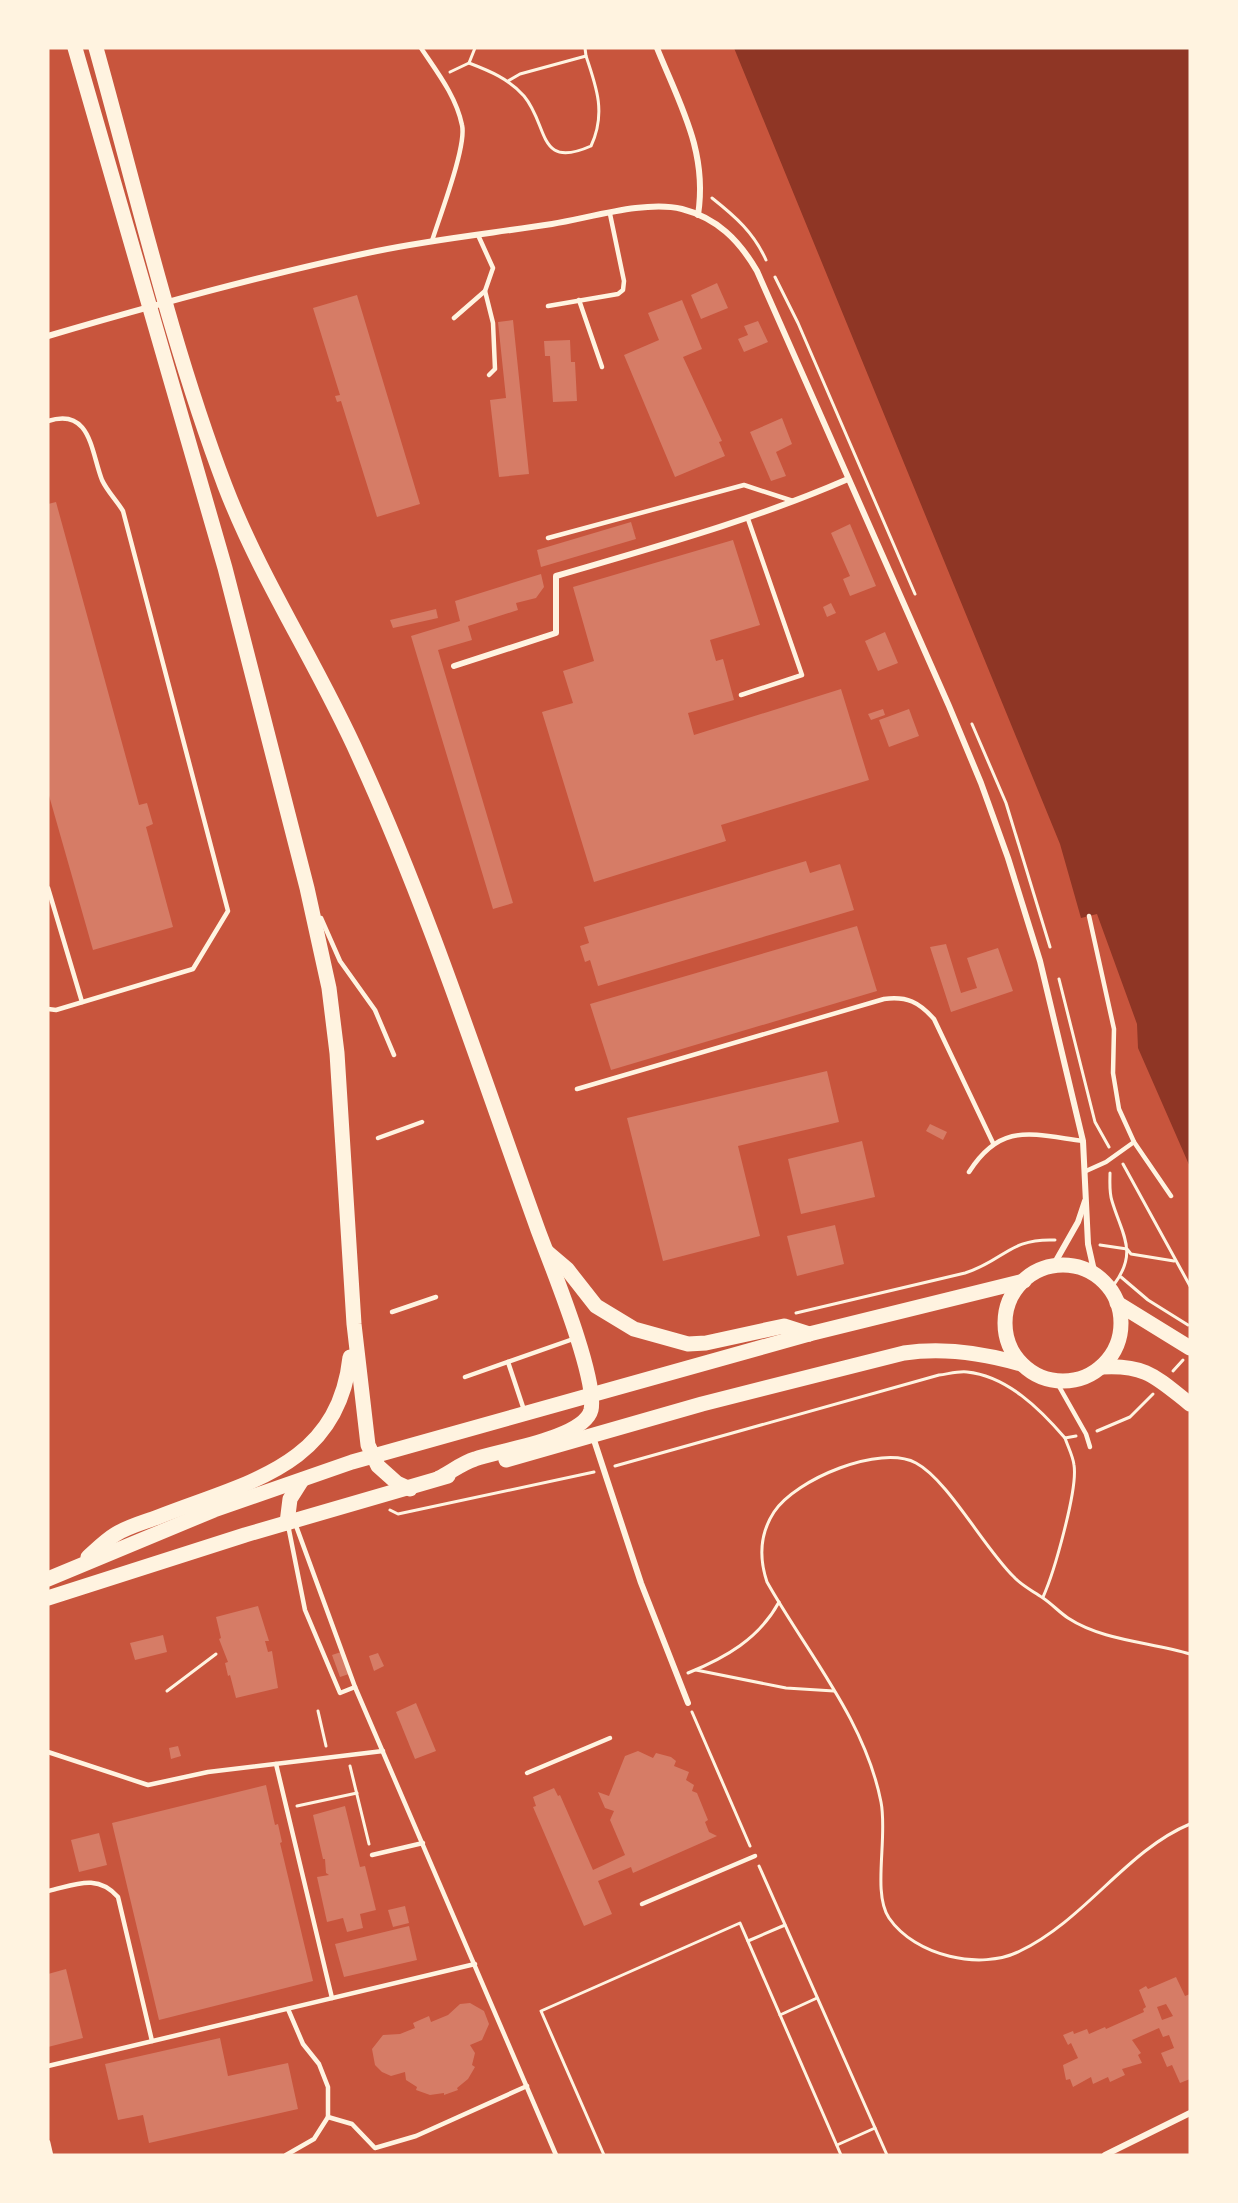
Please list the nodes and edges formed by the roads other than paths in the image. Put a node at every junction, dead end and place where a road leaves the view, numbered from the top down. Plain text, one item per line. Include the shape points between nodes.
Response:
1 (75, 48) edge
2 (96, 48) edge
3 (421, 48) edge
4 (657, 48) edge
5 (610, 214) junction
6 (698, 215) junction
7 (478, 235) junction
8 (432, 241) junction
9 (485, 291) junction
10 (579, 300) junction
11 (548, 306) dead end
12 (454, 318) dead end
13 (48, 336) edge
14 (602, 367) dead end
15 (489, 375) dead end
16 (48, 421) edge
17 (848, 479) junction
18 (796, 502) junction
19 (748, 519) junction
20 (548, 538) dead end
21 (454, 666) dead end
22 (741, 695) dead end
23 (48, 888) edge
24 (307, 888) junction
25 (1089, 915) dead end
26 (82, 1002) junction
27 (48, 1009) edge
28 (394, 1055) dead end
29 (577, 1089) dead end
30 (422, 1122) dead end
31 (378, 1138) dead end
32 (1083, 1141) junction
33 (1134, 1142) junction
34 (993, 1143) junction
35 (1086, 1171) junction
36 (969, 1172) dead end
37 (1171, 1196) dead end
38 (1086, 1198) junction
39 (546, 1251) junction
40 (1053, 1266) junction
41 (1095, 1275) junction
42 (1024, 1281) junction
43 (436, 1297) dead end
44 (1114, 1297) junction
45 (392, 1312) dead end
46 (354, 1324) junction
47 (809, 1334) junction
48 (576, 1338) junction
49 (1188, 1352) edge
50 (508, 1362) junction
51 (1021, 1364) junction
52 (1101, 1367) junction
53 (465, 1377) dead end
54 (1056, 1381) junction
55 (591, 1396) junction
56 (1190, 1404) edge
57 (525, 1413) junction
58 (592, 1437) junction
59 (1090, 1447) dead end
60 (371, 1457) junction
61 (439, 1478) junction
62 (302, 1480) junction
63 (410, 1489) junction
64 (291, 1522) junction
65 (74, 1568) junction
66 (48, 1579) edge
67 (48, 1598) edge
68 (355, 1687) junction
69 (688, 1703) road end
70 (610, 1738) dead end
71 (383, 1751) junction
72 (48, 1752) edge
73 (276, 1764) junction
74 (526, 1773) dead end
75 (423, 1843) junction
76 (372, 1855) road end
77 (754, 1856) road end
78 (48, 1891) edge
79 (642, 1904) dead end
80 (475, 1964) junction
81 (332, 1998) junction
82 (288, 2009) junction
83 (152, 2041) junction
84 (48, 2066) edge
85 (527, 2086) junction
86 (1190, 2113) edge
87 (328, 2117) junction
88 (48, 2142) edge
89 (51, 2155) edge
90 (286, 2155) edge
91 (556, 2155) edge
92 (1104, 2155) edge

1 - 24 main road via 225,568
2 - 39 main road via 177,340 226,489 353,743 390,827
3 - 8 lane via 450,92 463,128 456,168
4 - 6 street via 697,150 702,181
5 - 6 street via 665,207
5 - 7 street
5 - 10 lane via 625,286 618,294
6 - 17 street via 731,235 757,270
7 - 8 street
7 - 9 lane via 493,268
8 - 13 street via 200,291
9 - 12 lane
9 - 15 lane via 493,323 495,369
10 - 11 lane
10 - 14 lane
16 - 26 lane via 57,418 76,422 88,434 103,482 123,510 228,911 193,969
17 - 18 street
17 - 32 street via 981,783 1040,961
18 - 19 street
18 - 20 lane via 744,485
19 - 21 street via 556,576 556,633
19 - 22 lane via 802,675
23 - 26 lane
24 - 28 lane via 340,961 375,1010
24 - 46 main road via 329,988 337,1053
25 - 33 lane via 1114,1029 1113,1073 1119,1109
26 - 27 lane
29 - 34 lane via 873,1002 903,998 921,1005 934,1019
30 - 31 lane
32 - 34 lane via 1016,1136
32 - 35 street
33 - 35 lane
33 - 37 lane
34 - 36 lane
35 - 38 street
38 - 40 street
38 - 41 street via 1088,1244
39 - 47 main road via 567,1269 596,1305 634,1329 688,1344 784,1326
39 - 48 main road
40 - 41 main road via 1075,1267
40 - 42 main road
41 - 44 main road
42 - 47 main road
42 - 51 main road via 1008,1307 1005,1327 1010,1347
43 - 45 lane
44 - 49 main road
44 - 52 main road via 1120,1333 1114,1352
46 - 60 main road via 360,1401
46 - 65 main road via 345,1390 326,1429 311,1445 266,1475 116,1534
47 - 55 main road
48 - 50 lane
48 - 55 main road
50 - 53 lane
50 - 57 lane
51 - 54 main road
51 - 58 main road via 967,1352 904,1353 702,1404
52 - 54 main road via 1080,1379
52 - 56 main road via 1137,1368
54 - 59 lane
55 - 57 main road
55 - 61 main road via 586,1422 570,1431 470,1460
57 - 60 main road
58 - 61 main road
58 - 69 street
60 - 62 main road
60 - 63 main road via 384,1472
61 - 63 main road
62 - 64 main road via 290,1499
62 - 65 main road via 214,1509
63 - 64 main road
64 - 67 main road
64 - 68 lane
64 - 68 lane via 305,1610 340,1693
65 - 66 main road
68 - 71 lane
70 - 74 lane
71 - 73 lane
71 - 75 lane
72 - 73 lane via 148,1785 208,1772
73 - 81 lane
75 - 76 lane
75 - 80 lane
77 - 79 lane
78 - 83 lane via 94,1882 104,1884 118,1897
80 - 81 lane
80 - 85 lane
81 - 82 lane
82 - 83 lane
82 - 87 lane via 328,2087
83 - 84 lane
85 - 87 lane via 416,2136 375,2148 352,2124
85 - 91 lane
86 - 92 street
87 - 90 lane via 314,2139
88 - 89 lane

